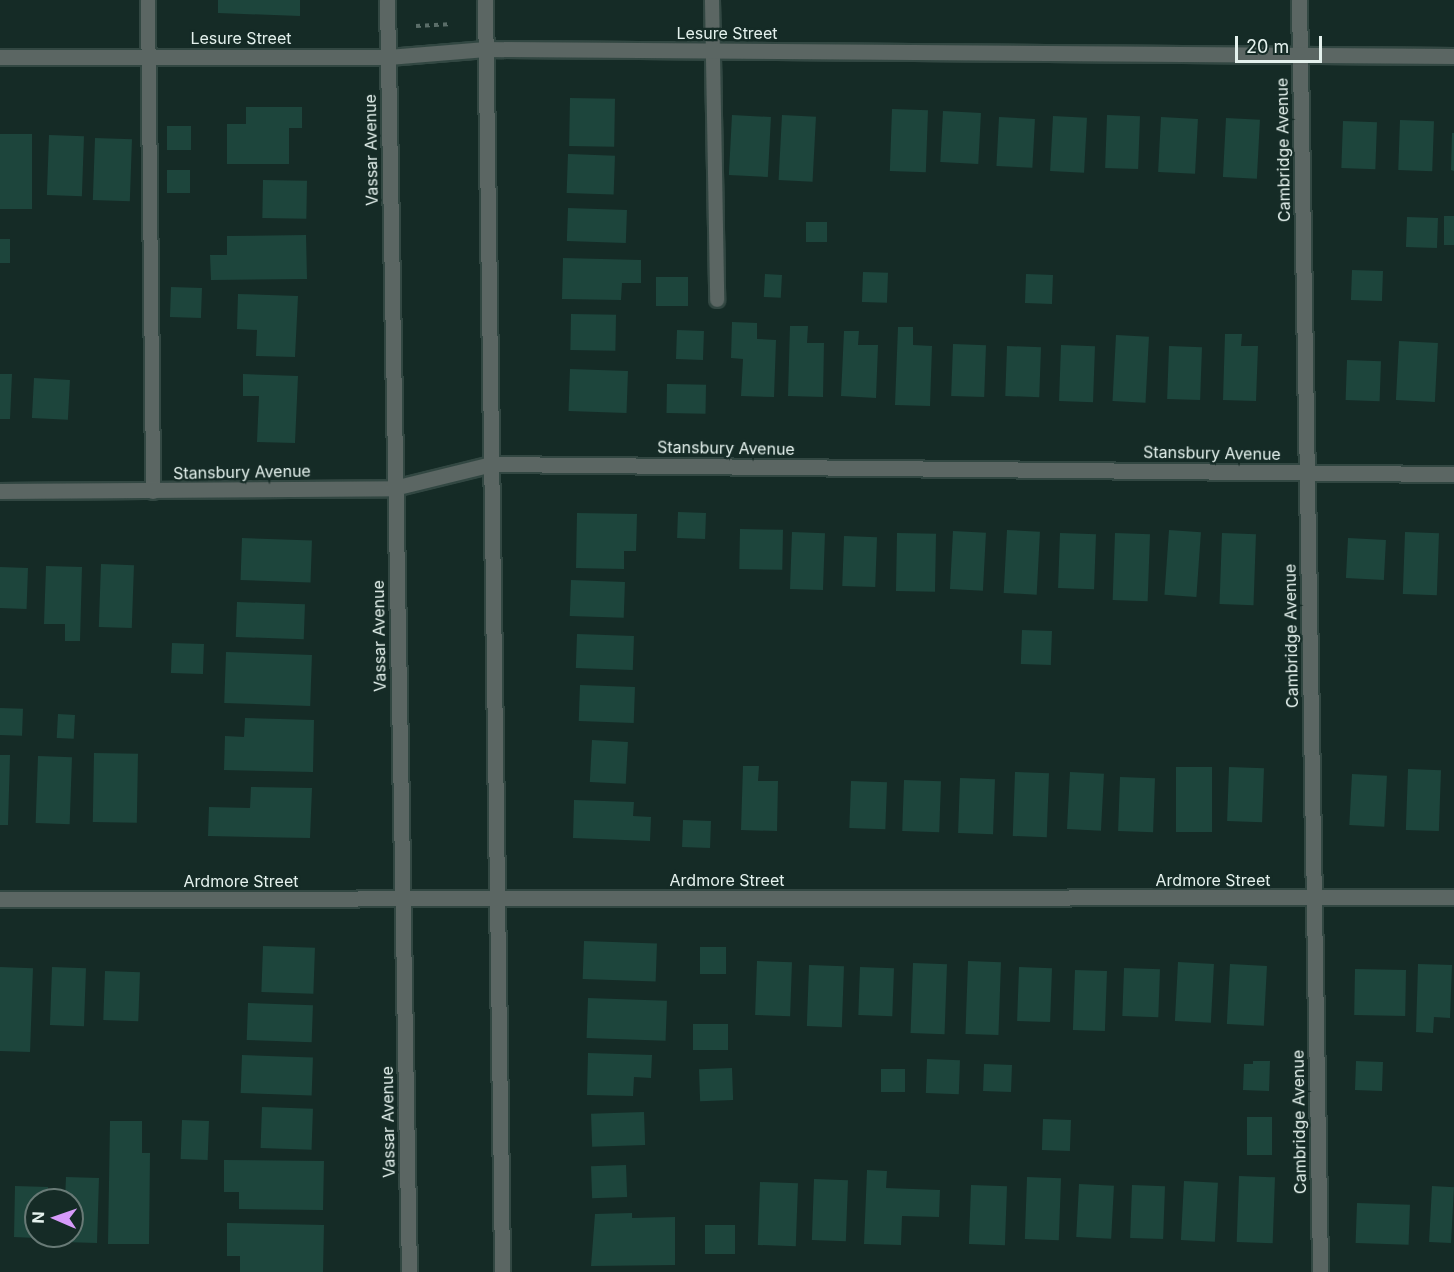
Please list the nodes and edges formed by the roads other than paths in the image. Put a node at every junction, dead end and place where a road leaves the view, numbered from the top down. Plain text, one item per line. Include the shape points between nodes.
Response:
1 (148, 0) edge
2 (387, 0) edge
3 (485, 0) edge
4 (712, 0) edge
5 (1299, 0) edge
6 (486, 50) junction
7 (713, 51) junction
8 (149, 55) junction
9 (1300, 56) junction
10 (1454, 56) edge
11 (0, 57) edge
12 (388, 57) junction
13 (717, 300) dead end
14 (492, 464) junction
15 (1306, 472) junction
16 (1454, 474) edge
17 (394, 488) junction
18 (0, 491) edge
19 (153, 492) junction
20 (1454, 897) edge
21 (495, 898) junction
22 (1314, 898) junction
23 (0, 899) edge
24 (402, 899) junction
25 (409, 1272) edge
26 (502, 1272) edge
27 (1320, 1272) edge

1 - 8 lane
2 - 12 street, Vassar Avenue
3 - 6 street
4 - 7 lane
5 - 9 street, Cambridge Avenue
6 - 7 street, Lesure Street
6 - 12 street, Lesure Street
6 - 14 street
7 - 9 street, Lesure Street
7 - 13 lane
8 - 11 street, Lesure Street
8 - 12 street, Lesure Street
8 - 19 lane
9 - 10 street, Lesure Street
9 - 15 street, Cambridge Avenue
12 - 17 street, Vassar Avenue
14 - 15 street, Stansbury Avenue
14 - 17 street, Stansbury Avenue
14 - 21 street
15 - 16 street, Stansbury Avenue
15 - 22 street, Cambridge Avenue
17 - 19 street, Stansbury Avenue
17 - 24 street, Vassar Avenue
18 - 19 street, Stansbury Avenue
20 - 22 street, Ardmore Street
21 - 22 street, Ardmore Street
21 - 24 street, Ardmore Street
21 - 26 street
22 - 27 street, Cambridge Avenue
23 - 24 street, Ardmore Street
24 - 25 street, Vassar Avenue

